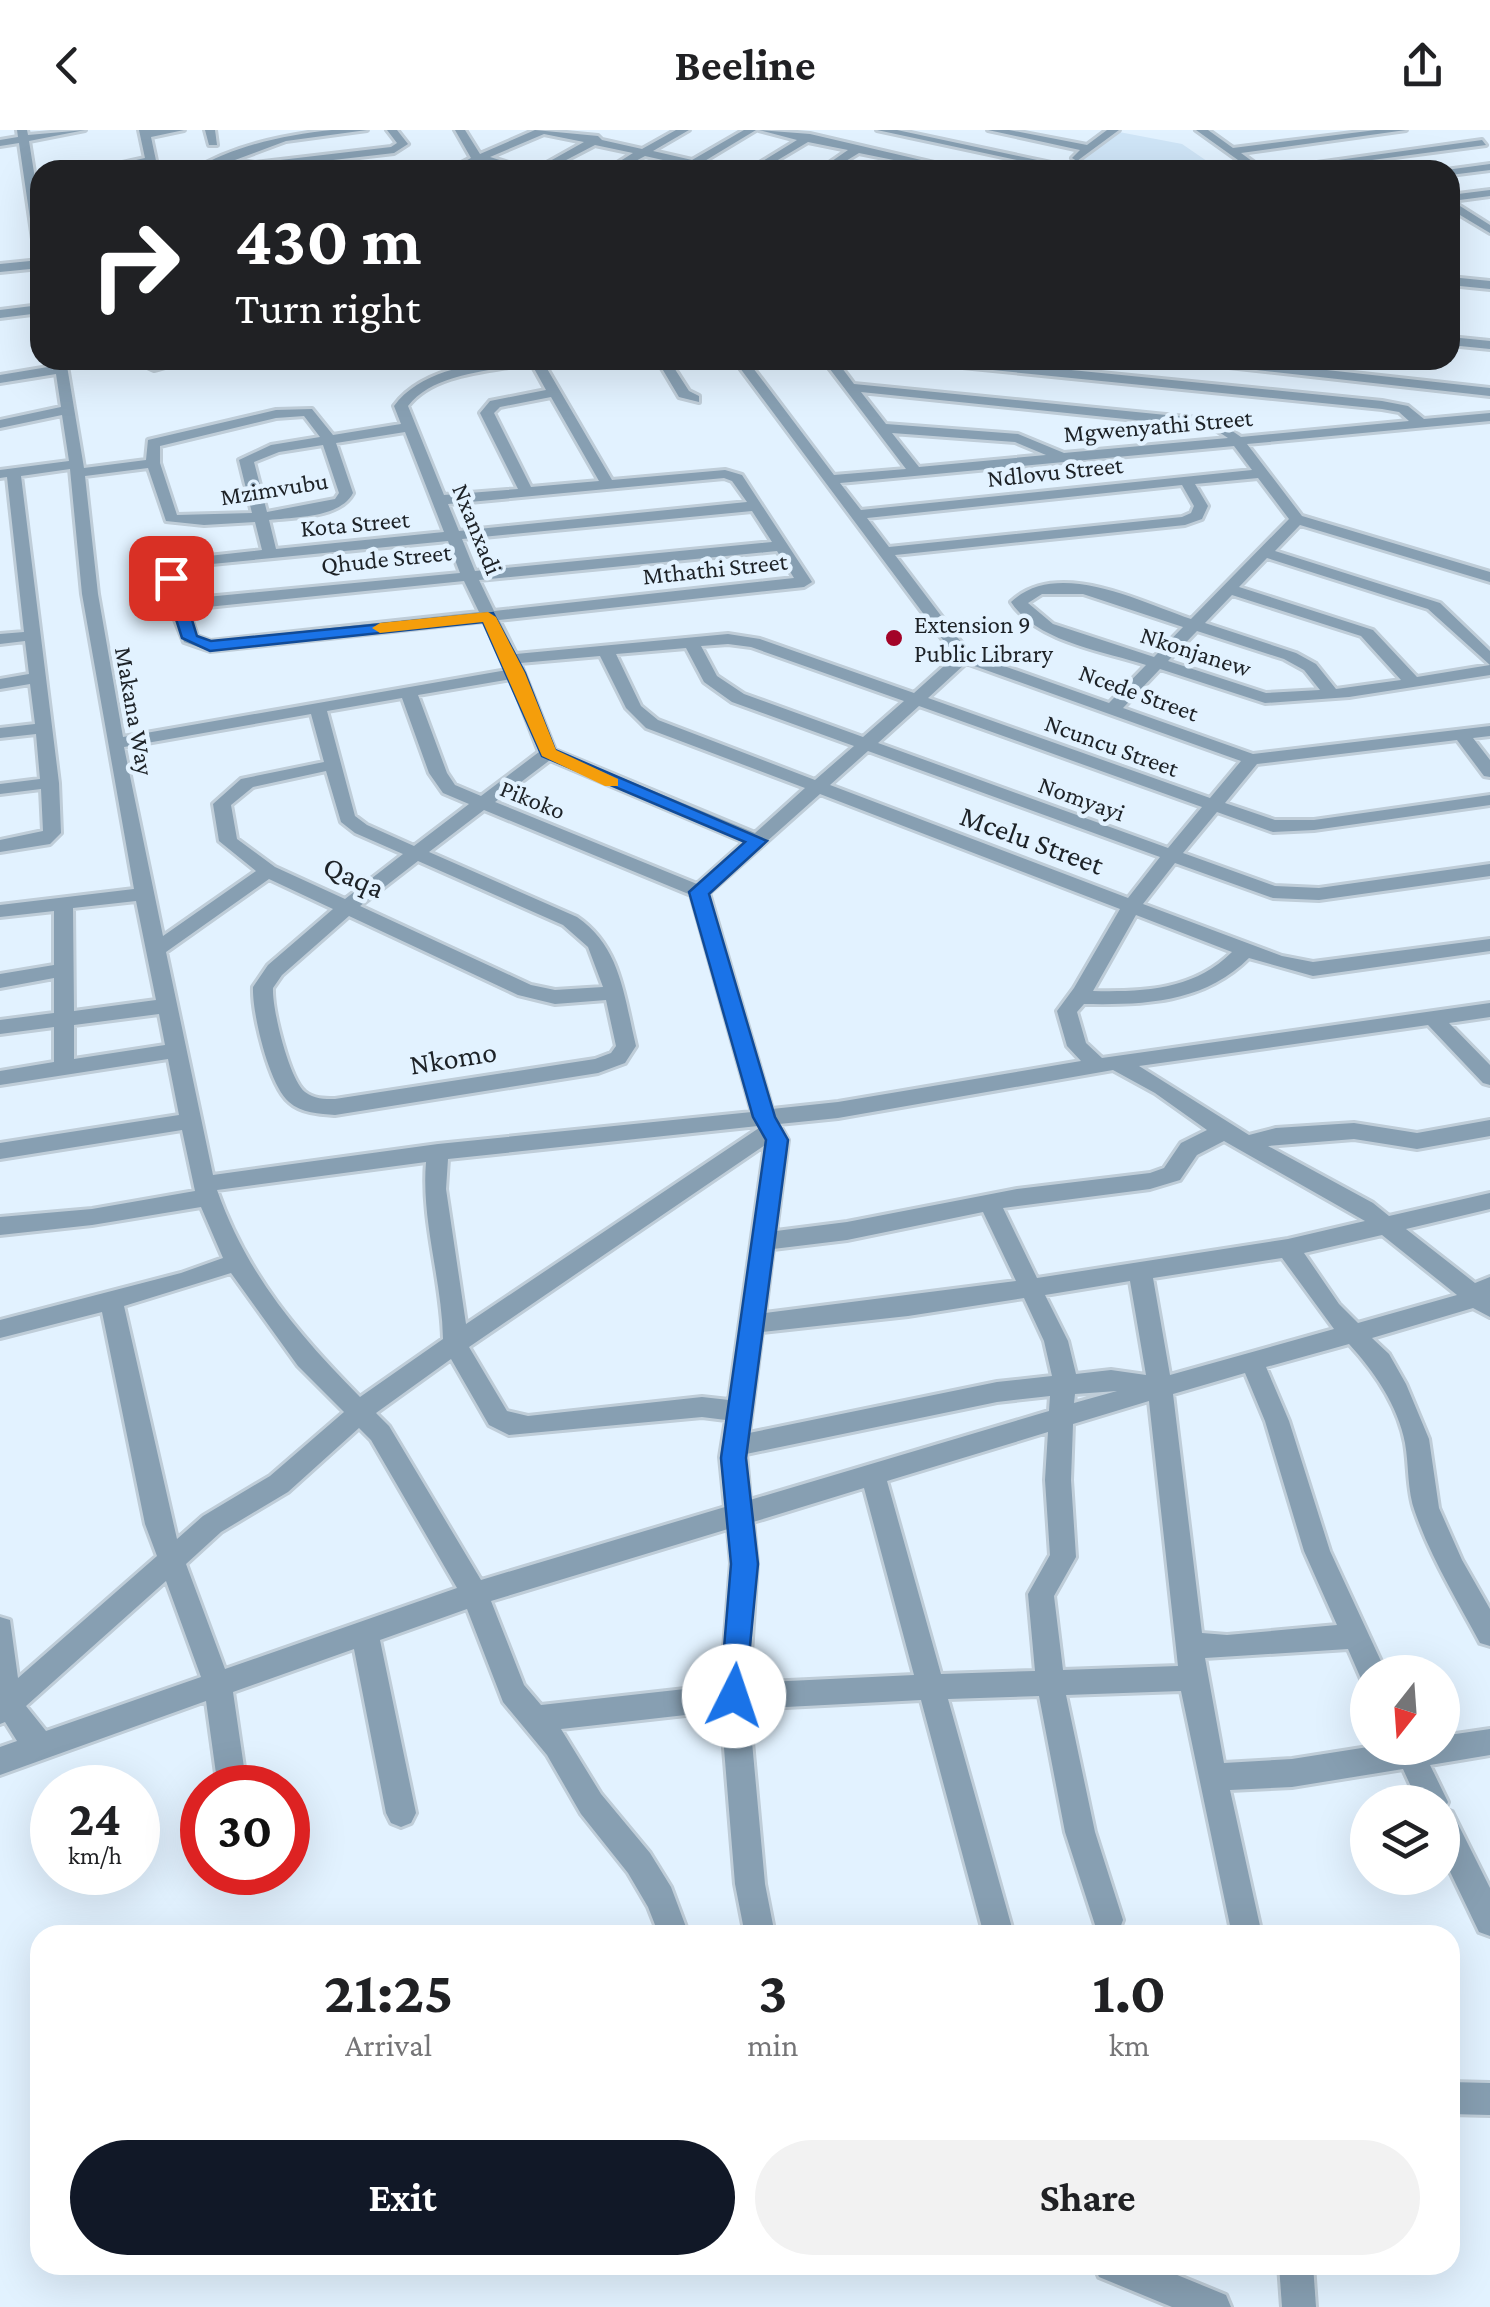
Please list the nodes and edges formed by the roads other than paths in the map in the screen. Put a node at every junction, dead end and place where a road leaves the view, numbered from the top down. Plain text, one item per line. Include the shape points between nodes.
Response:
1 (80, 130) edge
2 (179, 130) edge
3 (210, 130) edge
4 (362, 130) edge
5 (392, 130) edge
6 (460, 130) edge
7 (543, 130) edge
8 (615, 130) edge
9 (684, 130) edge
10 (750, 130) edge
11 (764, 130) edge
12 (822, 130) edge
13 (882, 130) edge
14 (970, 130) edge
15 (993, 130) edge
16 (1111, 130) edge
17 (1218, 130) edge
18 (1331, 130) edge
19 (1401, 130) edge
20 (1458, 130) edge
21 (1202, 131) edge
22 (145, 132) edge
23 (23, 134) edge
24 (282, 134) edge
25 (1342, 138) junction
26 (807, 139) junction
27 (593, 141) junction
28 (0, 143) edge
29 (213, 144) dead end
30 (949, 144) junction
31 (1486, 145) edge
32 (1089, 149) junction
33 (858, 150) junction
34 (1231, 151) junction
35 (644, 152) junction
36 (334, 156) junction
37 (1375, 157) junction
38 (150, 160) edge
39 (220, 160) edge
40 (302, 160) edge
41 (336, 160) edge
42 (484, 160) joint
43 (558, 160) edge
44 (629, 160) edge
45 (680, 160) edge
46 (698, 160) edge
47 (770, 160) edge
48 (841, 160) edge
49 (910, 160) edge
50 (924, 160) edge
51 (1025, 160) edge
52 (1074, 160) edge
53 (1244, 160) edge
54 (1351, 160) edge
55 (1380, 160) edge
56 (1490, 167) edge
57 (1460, 171) edge
58 (30, 179) edge
59 (1490, 192) edge
60 (1460, 199) edge
61 (1460, 207) edge
62 (1484, 220) edge
63 (1463, 228) dead end
64 (1490, 230) edge
65 (30, 265) edge
66 (0, 268) edge
67 (1460, 282) edge
68 (1490, 284) edge
69 (30, 310) edge
70 (0, 314) edge
71 (1460, 343) edge
72 (1490, 345) edge
73 (34, 370) edge
74 (61, 370) edge
75 (486, 370) edge
76 (542, 370) edge
77 (669, 370) edge
78 (748, 370) edge
79 (836, 370) edge
80 (1032, 370) edge
81 (1292, 370) edge
82 (0, 378) edge
83 (848, 387) junction
84 (554, 392) junction
85 (1490, 392) edge
86 (694, 400) dead end
87 (68, 410) junction
88 (1490, 417) edge
89 (1420, 423) junction
90 (0, 424) edge
91 (409, 427) junction
92 (884, 428) junction
93 (328, 440) junction
94 (1238, 440) junction
95 (1059, 456) junction
96 (153, 463) junction
97 (77, 468) junction
98 (914, 470) junction
99 (7, 473) edge
100 (1261, 473) junction
101 (830, 480) junction
102 (1186, 480) junction
103 (607, 483) junction
104 (526, 491) junction
105 (440, 500) junction
106 (754, 506) junction
107 (259, 515) junction
108 (854, 515) junction
109 (1297, 519) junction
110 (454, 536) junction
111 (779, 546) junction
112 (20, 552) junction
113 (884, 552) junction
114 (1264, 552) junction
115 (0, 554) edge
116 (270, 554) junction
117 (469, 575) junction
118 (1490, 577) edge
119 (1230, 588) junction
120 (177, 604) junction
121 (488, 617) junction
122 (1194, 625) junction
123 (30, 636) junction
124 (0, 639) edge
125 (692, 644) junction
126 (964, 657) junction
127 (610, 658) junction
128 (1490, 660) edge
129 (1157, 664) junction
130 (514, 666) junction
131 (1490, 670) edge
132 (37, 678) junction
133 (1412, 682) junction
134 (0, 684) edge
135 (408, 691) junction
136 (1330, 691) junction
137 (914, 701) junction
138 (318, 708) junction
139 (1112, 709) junction
140 (42, 728) junction
141 (1490, 731) edge
142 (0, 733) edge
143 (1461, 734) junction
144 (116, 743) junction
145 (862, 744) junction
146 (548, 753) junction
147 (1252, 760) junction
148 (332, 765) junction
149 (1490, 772) edge
150 (50, 783) junction
151 (0, 788) edge
152 (812, 788) junction
153 (1490, 800) edge
154 (482, 806) junction
155 (1212, 807) junction
156 (758, 841) junction
157 (0, 846) edge
158 (420, 854) junction
159 (1172, 857) junction
160 (1490, 870) edge
161 (268, 871) junction
162 (699, 892) junction
163 (144, 894) junction
164 (63, 903) junction
165 (1132, 906) junction
166 (350, 907) junction
167 (0, 910) edge
168 (1490, 946) edge
169 (157, 950) junction
170 (1245, 950) junction
171 (60, 970) junction
172 (0, 981) edge
173 (611, 993) junction
174 (1082, 997) junction
175 (166, 1006) junction
176 (1490, 1010) edge
177 (1432, 1018) junction
178 (63, 1021) junction
179 (0, 1028) edge
180 (176, 1050) junction
181 (1107, 1065) junction
182 (64, 1067) junction
183 (0, 1078) edge
184 (1490, 1078) edge
185 (193, 1120) junction
186 (768, 1124) junction
187 (1490, 1128) edge
188 (1224, 1131) junction
189 (1248, 1142) junction
190 (0, 1152) edge
191 (438, 1152) junction
192 (206, 1190) junction
193 (1490, 1201) edge
194 (989, 1202) junction
195 (1385, 1224) junction
196 (0, 1226) edge
197 (766, 1241) junction
198 (1288, 1248) junction
199 (237, 1262) junction
200 (1140, 1269) junction
201 (1030, 1286) junction
202 (1485, 1296) edge
203 (111, 1299) junction
204 (754, 1324) junction
205 (1490, 1328) edge
206 (0, 1329) edge
207 (1353, 1335) junction
208 (455, 1345) junction
209 (1252, 1362) junction
210 (1064, 1384) junction
211 (1160, 1388) junction
212 (740, 1411) junction
213 (360, 1413) junction
214 (1064, 1417) junction
215 (735, 1446) junction
216 (873, 1475) junction
217 (739, 1515) junction
218 (170, 1560) junction
219 (475, 1594) junction
220 (0, 1629) edge
221 (365, 1634) junction
222 (1490, 1634) edge
223 (1356, 1636) junction
224 (1190, 1645) junction
225 (1364, 1655) edge
226 (1194, 1678) junction
227 (1052, 1684) junction
228 (930, 1685) junction
229 (218, 1687) junction
230 (734, 1696) junction
231 (4, 1707) edge
232 (534, 1719) junction
233 (1490, 1742) edge
234 (1460, 1746) edge
235 (42, 1747) junction
236 (0, 1761) edge
237 (1350, 1763) edge
238 (230, 1765) edge
239 (1215, 1777) junction
240 (401, 1813) dead end
241 (1460, 1859) edge
242 (1108, 1920) dead end
243 (1490, 1920) edge
244 (670, 1925) edge
245 (758, 1925) edge
246 (997, 1925) edge
247 (1246, 1925) edge
248 (1460, 2098) edge
249 (1490, 2098) edge
250 (1136, 2275) edge
251 (1297, 2275) edge
252 (1214, 2307) edge
253 (1299, 2307) edge

1 - 23 street
2 - 22 street
3 - 29 street
4 - 24 street
5 - 36 street via 404,144 400,148
6 - 42 street
7 - 27 street
7 - 42 street
8 - 27 street
9 - 35 street
10 - 46 street
11 - 26 street
12 - 26 street
13 - 30 street
14 - 30 street
15 - 32 street
16 - 32 street
17 - 21 street
18 - 25 street
19 - 25 street
20 - 31 street
21 - 34 street
22 - 38 street
23 - 28 street
23 - 58 street
24 - 39 street
25 - 34 street
25 - 37 street
26 - 33 street
26 - 47 street
27 - 35 street
27 - 43 street
30 - 50 street
30 - 51 street
31 - 37 street
32 - 52 street
33 - 48 street
33 - 49 street
34 - 53 street
35 - 44 street
35 - 45 street
36 - 40 street
36 - 41 street
37 - 54 street
37 - 55 street
56 - 57 street
59 - 60 street
61 - 62 street
62 - 64 street
63 - 64 street
65 - 66 street
67 - 68 street
69 - 70 street
71 - 72 street
73 - 82 street
74 - 87 street, Makana Way
75 - 91 street via 418,387 402,406
76 - 84 street
77 - 86 street
78 - 101 street
79 - 83 street
80 - 89 street via 1382,405 1403,409
81 - 85 street
83 - 92 street
83 - 94 street via 1189,418 1225,428
84 - 103 street
84 - 104 street via 495,404 486,413
87 - 90 street
87 - 97 street, Makana Way
88 - 89 street, Mgwenyathi Street
89 - 94 street, Mgwenyathi Street
91 - 93 street
91 - 105 street, Nxanxadi
92 - 95 street via 1018,438
92 - 98 street
93 - 96 street, Mzimvubu via 312,414 290,412 161,438 151,445
93 - 107 street via 258,452 245,464
93 - 107 street, Mzimvubu via 345,498 327,508
94 - 95 street, Mgwenyathi Street
94 - 100 street
95 - 98 street, Mgwenyathi Street
96 - 97 street
96 - 107 street, Mzimvubu via 171,518 202,522
97 - 99 street
97 - 144 street, Makana Way
98 - 101 street, Mgwenyathi Street
99 - 112 street
100 - 102 street, Ndlovu Street
100 - 109 street
101 - 108 street
102 - 108 street, Ndlovu Street
102 - 113 street via 1201,506 1185,521
103 - 104 street, Mthathi Street
103 - 106 street, Mthathi Street via 726,474
104 - 105 street, Mthathi Street
105 - 110 street, Nxanxadi
106 - 110 street, Kota Street
106 - 111 street, Mthathi Street
107 - 116 street
108 - 113 street
109 - 114 street
109 - 118 street
110 - 116 street, Kota Street
110 - 117 street, Nxanxadi
111 - 117 street, Qhude Street
111 - 121 street, Mthathi Street via 804,582
112 - 115 street
112 - 123 street via 19,594
113 - 126 street
114 - 119 street
114 - 128 street via 1434,606
116 - 120 street, Kota Street via 186,562 171,578
117 - 120 street, Qhude Street
117 - 121 street, Nxanxadi
119 - 122 street
119 - 133 street via 1366,633
120 - 121 street, Mthathi Street via 190,638 210,646
121 - 130 street, Nxanxadi
122 - 129 street
122 - 129 street, Nkonjanew via 1068,587 1039,589 1019,602 1047,627
122 - 136 street via 1302,662
123 - 124 street
123 - 132 street
125 - 127 street, Ncuncu Street
125 - 137 street, Ncuncu Street via 728,639 768,646
125 - 145 street, Nomyayi via 719,688
126 - 137 street
126 - 139 street, Ncede Street
127 - 130 street
127 - 152 street, Mcelu Street via 646,721
129 - 136 street, Nkonjanew via 1265,698
129 - 139 street
130 - 135 street
130 - 146 street, Nxanxadi
131 - 133 street, Nkonjanew
132 - 134 street
132 - 140 street
133 - 136 street, Nkonjanew
135 - 138 street
135 - 154 street, Pikoko via 443,783
137 - 145 street
137 - 155 street, Ncuncu Street
138 - 144 street
138 - 148 street
139 - 147 street, Ncede Street
140 - 142 street
140 - 150 street
141 - 143 street, Ncede Street
143 - 147 street, Ncede Street
143 - 149 street
144 - 163 street, Makana Way
145 - 152 street
145 - 159 street, Nomyayi
146 - 154 street, Nkomo
146 - 156 street
147 - 155 street
148 - 158 street via 352,822
148 - 161 street, Qaqa via 247,783 226,797 222,825 228,841
150 - 151 street
150 - 157 street via 49,837
152 - 156 street
152 - 165 street, Mcelu Street
153 - 155 street, Ncuncu Street via 1288,827
154 - 158 street, Nkomo
154 - 162 street, Pikoko
155 - 159 street
156 - 162 street
158 - 166 street, Nkomo
158 - 173 street, Nkomo via 588,930 604,952
159 - 160 street, Nomyayi via 1299,895
159 - 165 street
161 - 166 street, Qaqa
161 - 169 street
162 - 186 street
163 - 164 street
163 - 169 street, Makana Way
164 - 167 street
164 - 171 street
165 - 170 street, Mcelu Street
165 - 174 street via 1104,946
166 - 173 street, Qaqa via 536,994
166 - 173 street, Nkomo via 287,956 264,987 287,1084 305,1104 335,1107 611,1064 626,1046
168 - 170 street, Mcelu Street via 1313,969
169 - 175 street, Makana Way
170 - 174 street via 1226,973 1198,987
171 - 172 street
171 - 178 street
174 - 181 street via 1067,1010 1077,1046
175 - 178 street
175 - 180 street, Makana Way
176 - 177 street
177 - 181 street
177 - 184 street
178 - 179 street
178 - 182 street
180 - 182 street
180 - 185 street, Makana Way
181 - 186 street
181 - 188 street
182 - 183 street
185 - 190 street
185 - 192 street, Makana Way
186 - 191 street
186 - 197 street via 777,1140
186 - 208 street
187 - 189 street via 1417,1141 1354,1131
188 - 189 street
188 - 194 street via 1189,1149 1172,1174 1150,1181
189 - 195 street
191 - 192 street
191 - 208 street via 435,1189
192 - 196 street via 92,1217
192 - 199 street, Makana Way
193 - 195 street
194 - 197 street
194 - 201 street
195 - 198 street
195 - 202 street
197 - 204 street
198 - 200 street
198 - 207 street
199 - 203 street
199 - 213 street, Makana Way via 307,1358
200 - 201 street
200 - 211 street
201 - 204 street
201 - 210 street via 1056,1341
202 - 205 street
202 - 207 street
203 - 206 street
203 - 218 street
204 - 212 street
207 - 209 street
207 - 222 street via 1397,1392 1418,1439 1426,1508
208 - 212 street via 482,1395 509,1424 702,1407
208 - 213 street
209 - 211 street
209 - 223 street via 1317,1550
210 - 211 street via 1139,1381
210 - 214 street
210 - 215 street
211 - 214 street
211 - 224 street
212 - 215 street
213 - 218 street via 280,1484 212,1524
213 - 219 street, Makana Way via 380,1433
214 - 216 street
214 - 227 street via 1058,1480 1062,1558 1041,1594
215 - 217 street
216 - 217 street
216 - 228 street
217 - 219 street
217 - 230 street via 744,1564
218 - 229 street
218 - 231 street
219 - 221 street
219 - 232 street, Makana Way via 513,1693
220 - 231 street
221 - 229 street
221 - 240 street
223 - 224 street
223 - 225 street
224 - 226 street
226 - 227 street
226 - 239 street
227 - 228 street
227 - 242 street via 1080,1832
228 - 230 street
228 - 246 street
229 - 235 street
229 - 238 street
230 - 232 street
230 - 245 street
231 - 235 street
232 - 244 street, Makana Way via 639,1863
233 - 234 street
235 - 236 street
237 - 239 street
239 - 247 street
241 - 243 street
248 - 249 street
250 - 252 street
251 - 253 street

